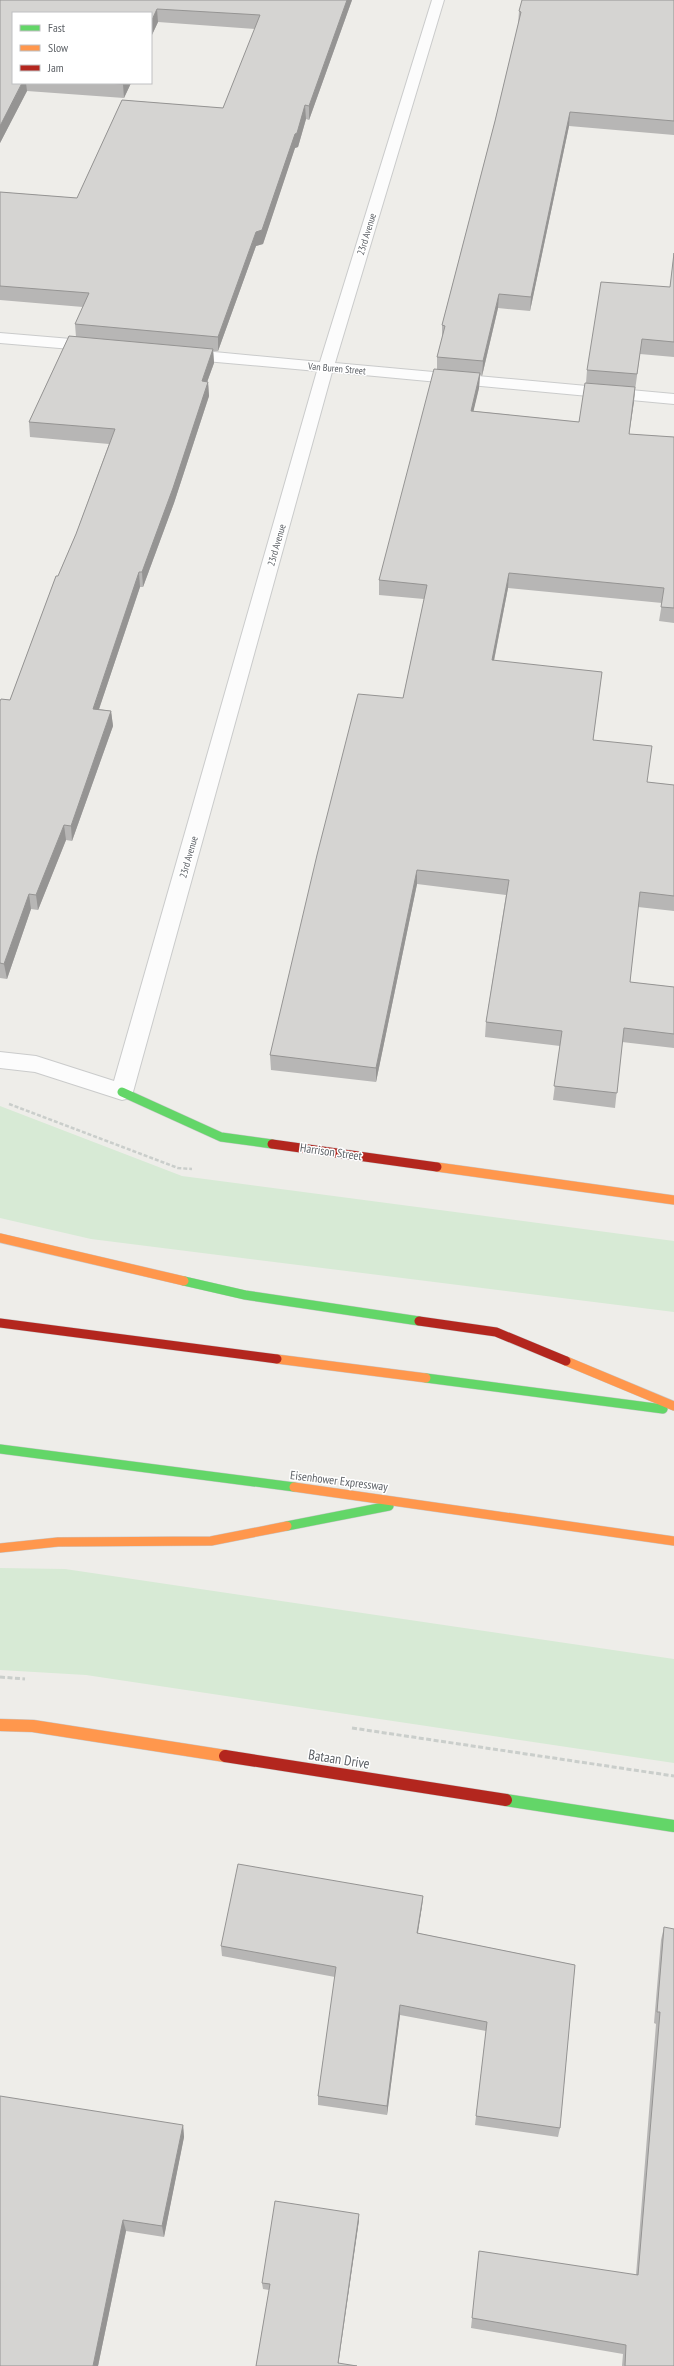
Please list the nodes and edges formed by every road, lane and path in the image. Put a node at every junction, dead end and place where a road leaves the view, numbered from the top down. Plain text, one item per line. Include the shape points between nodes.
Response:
1 (438, 0) edge
2 (0, 338) edge
3 (111, 348) edge
4 (167, 353) edge
5 (326, 367) junction
6 (674, 399) edge
7 (0, 1060) edge
8 (122, 1092) junction
9 (674, 1200) edge
10 (0, 1238) edge
11 (0, 1323) edge
12 (674, 1406) edge
13 (674, 1411) edge
14 (0, 1449) edge
15 (407, 1502) junction
16 (674, 1541) edge
17 (0, 1548) edge
18 (0, 1725) edge
19 (674, 1826) edge

1 - 5 street, 23rd Avenue
2 - 3 street
4 - 5 street, Van Buren Street
5 - 6 street, Van Buren Street
5 - 8 street, 23rd Avenue
7 - 8 street, Harrison Street via 36,1064
8 - 9 main road, Harrison Street via 221,1137
10 - 12 main road via 245,1295 496,1332
11 - 13 main road
14 - 15 main road, Eisenhower Expressway
15 - 16 main road, Eisenhower Expressway
15 - 17 main road via 211,1541 58,1542
18 - 19 main road, Bataan Drive via 33,1726

